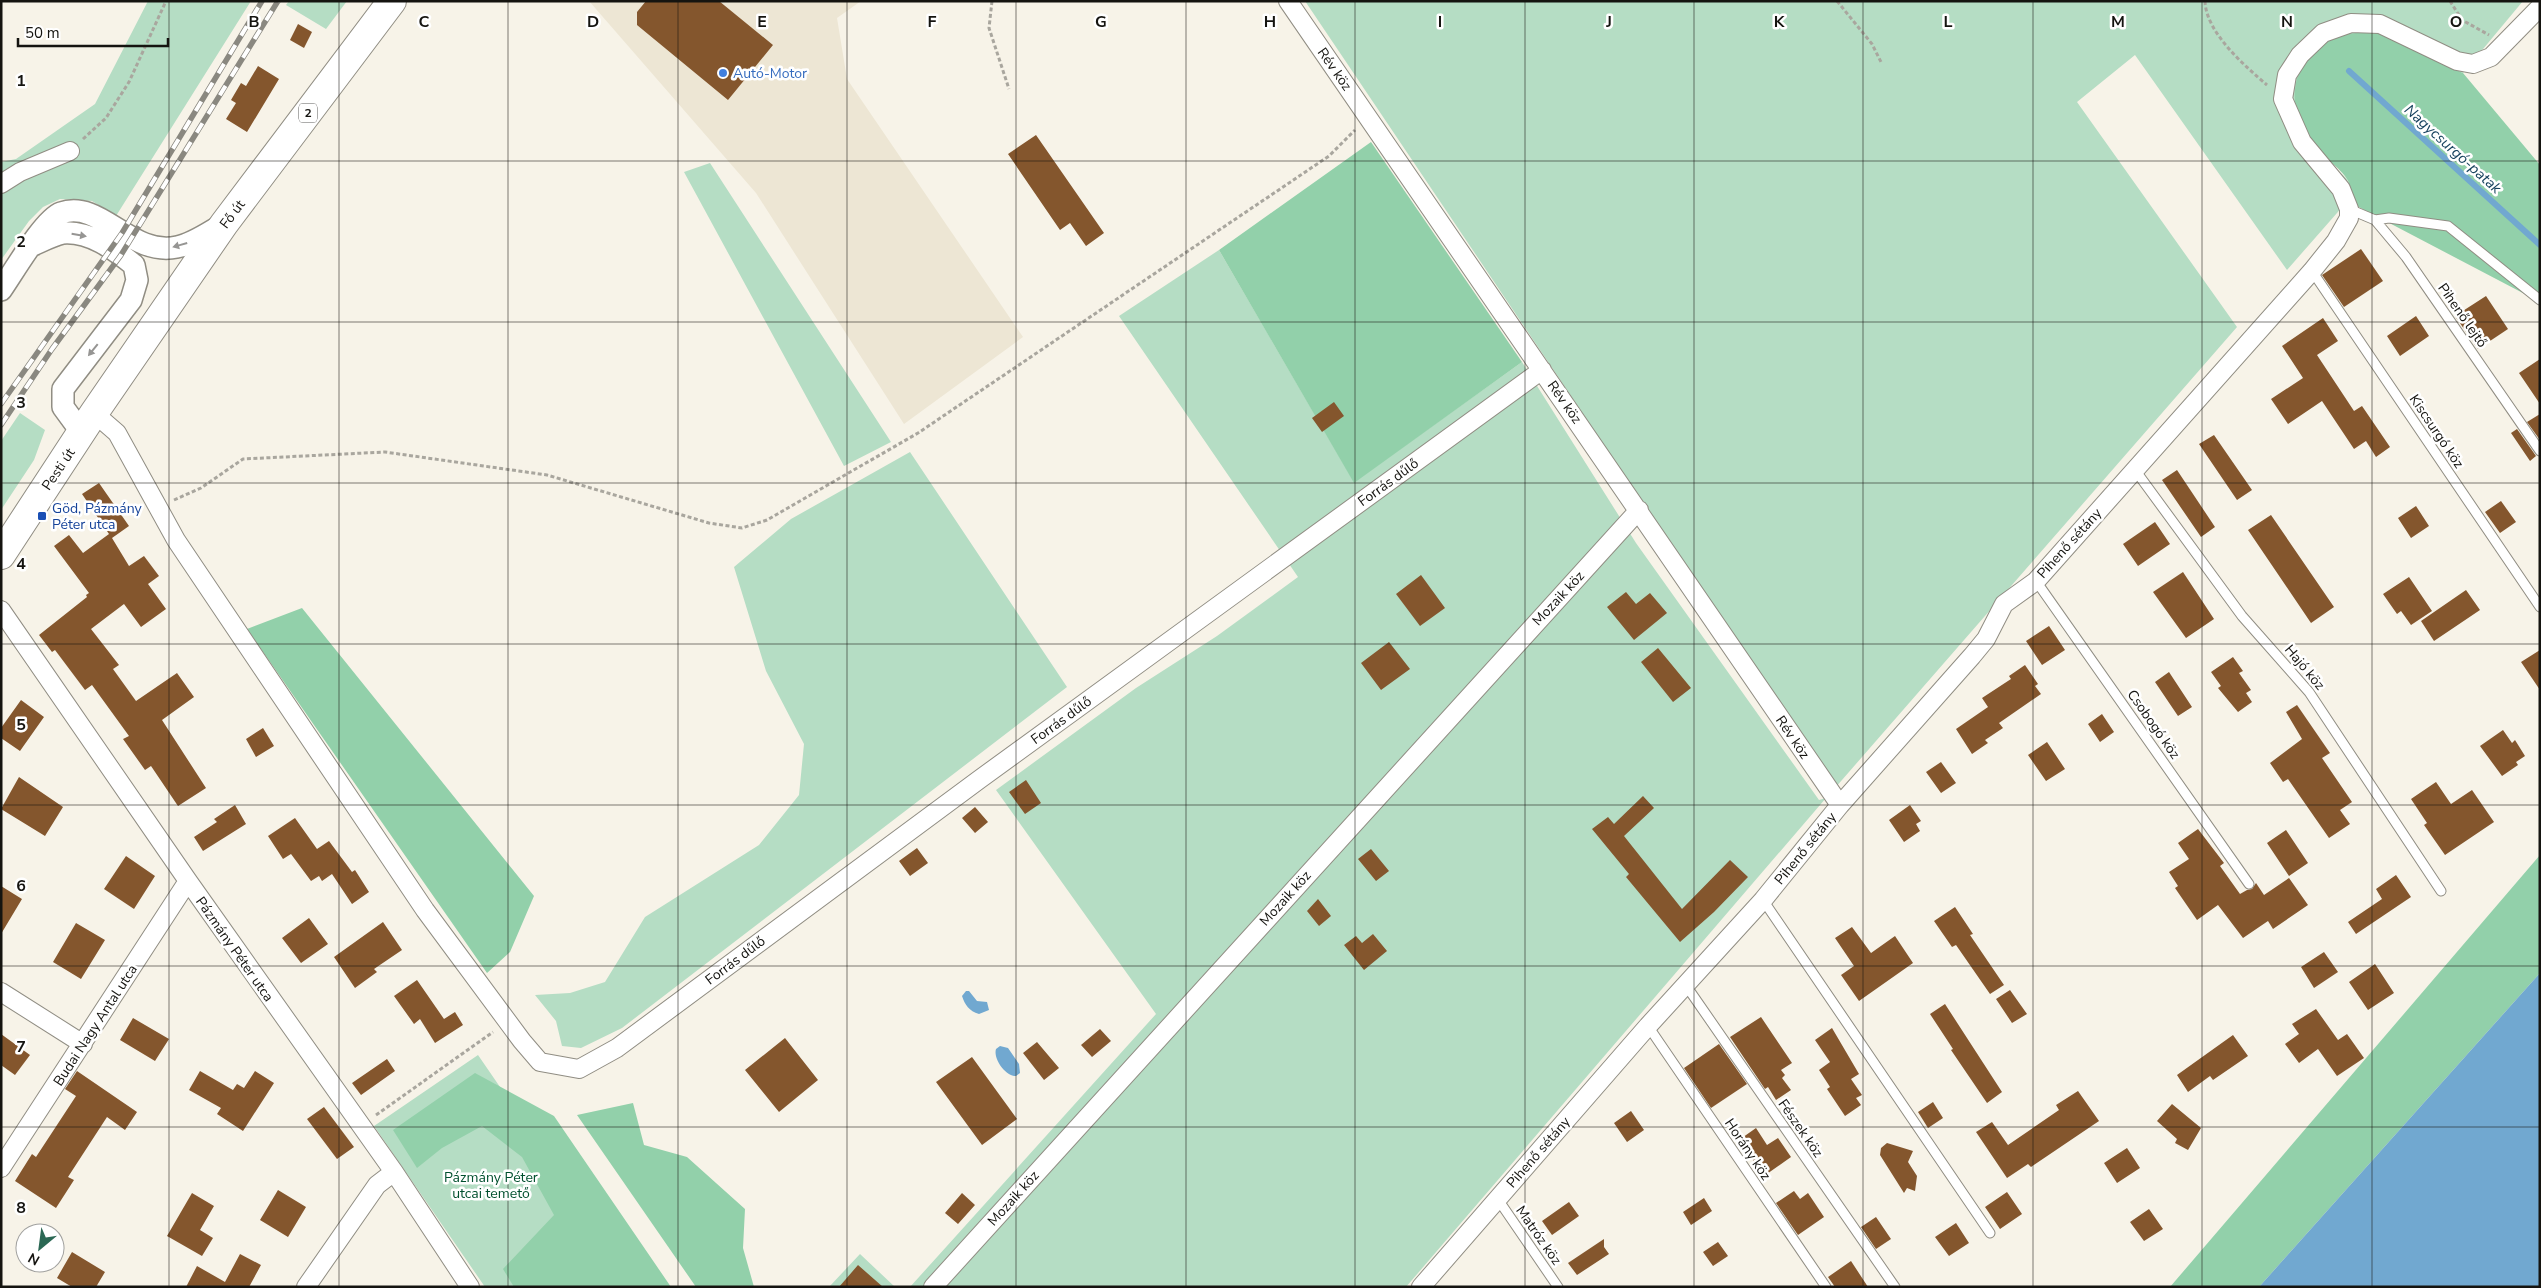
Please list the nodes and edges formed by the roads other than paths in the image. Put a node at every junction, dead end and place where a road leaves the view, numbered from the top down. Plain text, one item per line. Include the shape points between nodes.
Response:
1 (392, 1) edge
2 (1288, 1) edge
3 (2540, 7) edge
4 (70, 152) road end
5 (1, 184) edge
6 (2349, 209) junction
7 (2375, 220) junction
8 (224, 224) junction
9 (33, 245) junction
10 (2312, 270) junction
11 (1, 290) edge
12 (2540, 300) edge
13 (1542, 370) junction
14 (88, 423) junction
15 (2540, 451) edge
16 (2135, 470) junction
17 (1639, 510) junction
18 (1, 555) edge
19 (2036, 581) junction
20 (2540, 606) edge
21 (1, 610) edge
22 (1840, 805) junction
23 (188, 881) junction
24 (2249, 884) dead end
25 (2441, 891) dead end
26 (1763, 900) junction
27 (1685, 984) junction
28 (1, 992) edge
29 (1648, 1026) junction
30 (83, 1044) junction
31 (1, 1168) edge
32 (394, 1172) junction
33 (1497, 1198) junction
34 (1990, 1232) dead end
35 (306, 1287) edge
36 (470, 1287) edge
37 (933, 1287) edge
38 (1421, 1287) edge
39 (1558, 1287) edge
40 (1826, 1287) edge
41 (1895, 1287) edge

1 - 8 main road, Fő út / 2
2 - 13 street, Rév köz
3 - 6 street via 2491,58 2473,64 2456,61 2380,24 2351,23 2322,33 2300,55 2287,75 2283,99 2302,142 2341,189
4 - 5 street via 20,172
6 - 7 lane, Pihenő lejtő
6 - 10 street, Pihenő sétány via 2349,218 2336,241
7 - 12 lane via 2389,218 2448,226
7 - 15 lane, Pihenő lejtő via 2406,257
8 -> 9 street via 178,247 162,249 146,246 81,211 60,213 47,223
8 - 14 main road, Fő út / 2
9 - 11 street
9 -> 14 street via 61,234 78,233 95,239 134,265 137,280 131,300 63,389 63,407
10 - 16 street, Pihenő sétány
10 - 20 lane, Kiscsurgó köz
13 - 14 street, Forrás dűlő via 617,1048 579,1068 540,1062 508,1022 420,902 176,540 117,433
13 - 17 street, Rév köz
14 - 18 main road, Pesti út / 2
16 - 19 street, Pihenő sétány
16 - 25 lane, Hajó köz via 2242,616 2310,692
17 - 22 street, Rév köz
17 - 37 street, Mozaik köz
19 - 22 street, Pihenő sétány via 2004,604 1986,639
19 - 24 lane, Csobogó köz
21 - 23 street, Pázmány Péter utca
22 - 26 street, Pihenő sétány
23 - 30 street, Budai Nagy Antal utca
23 - 32 street, Pázmány Péter utca
26 - 27 street, Pihenő sétány
26 - 34 lane
27 - 29 street, Pihenő sétány
27 - 41 lane, Fészek köz
28 - 30 street
29 - 33 street, Pihenő sétány
29 - 40 lane, Horány köz
30 - 31 street, Budai Nagy Antal utca
32 - 35 street via 377,1185
32 - 36 street, Pázmány Péter utca
33 - 38 street, Pihenő sétány
33 - 39 lane, Matróz köz

